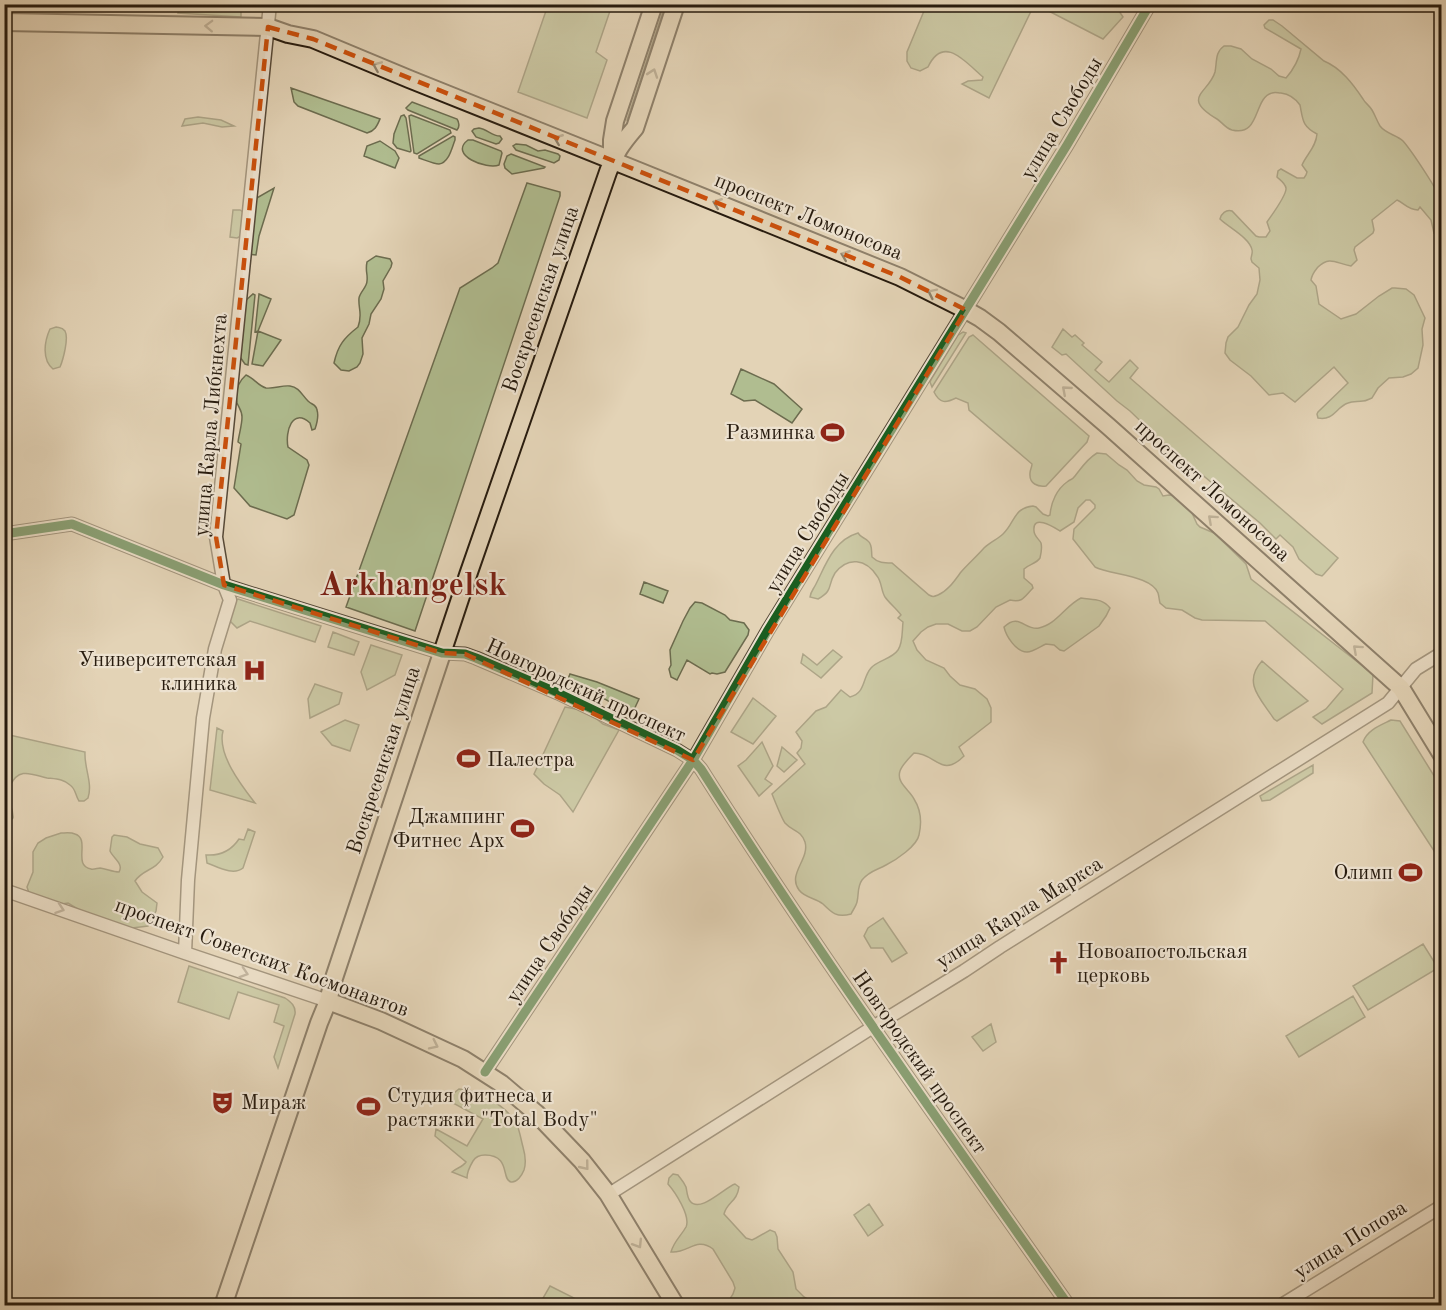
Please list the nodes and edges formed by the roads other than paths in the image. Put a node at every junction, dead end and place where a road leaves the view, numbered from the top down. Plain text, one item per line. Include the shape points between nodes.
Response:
1 (270, 4) edge
2 (654, 4) edge
3 (676, 4) edge
4 (1150, 4) edge
5 (4, 22) edge
6 (268, 27) junction
7 (612, 161) junction
8 (966, 310) junction
9 (4, 534) edge
10 (224, 585) junction
11 (442, 653) junction
12 (1442, 653) edge
13 (1401, 688) junction
14 (1442, 755) edge
15 (693, 760) junction
16 (4, 890) edge
17 (185, 953) junction
18 (328, 1001) junction
19 (873, 1027) junction
20 (485, 1072) junction
21 (608, 1194) junction
22 (1442, 1206) edge
23 (223, 1305) edge
24 (676, 1305) edge
25 (1069, 1305) edge
26 (1280, 1305) edge

1 - 6 street, улица Карла Либкнехта
2 - 7 main road, Воскресенская улица via 615,121
7 -> 3 main road, Воскресенская улица via 635,128
4 - 8 street, улица Свободы
6 -> 5 main road, проспект Ломоносова
7 -> 6 main road, проспект Ломоносова via 313,39
6 - 10 street, улица Карла Либкнехта via 216,537
8 -> 7 main road, проспект Ломоносова via 900,277
7 - 11 main road, Воскресенская улица
13 -> 8 main road, проспект Ломоносова via 999,332
8 - 15 street, улица Свободы via 768,630
9 - 10 street, Новгородский проспект via 72,524
10 - 11 street, Новгородский проспект
10 - 17 street, улица Карла Либкнехта via 230,600 215,649 203,718
11 - 15 street, Новгородский проспект via 476,658 558,693
11 - 18 main road, Воскресенская улица
12 - 13 street, улица Карла Маркса via 1416,669
13 - 14 main road, проспект Ломоносова
13 - 19 street, улица Карла Маркса via 1388,703
15 - 19 street, Новгородский проспект
15 - 20 street, улица Свободы
16 -> 17 street, проспект Советских Космонавтов
17 -> 18 street, проспект Советских Космонавтов
18 -> 20 main road, проспект Советских Космонавтов via 420,1038
18 - 23 main road, Воскресенская улица
19 - 21 street, улица Карла Маркса
19 - 25 street, Новгородский проспект
20 -> 21 main road, проспект Советских Космонавтов via 537,1113
21 -> 24 main road, проспект Советских Космонавтов
22 - 26 street, улица Попова

